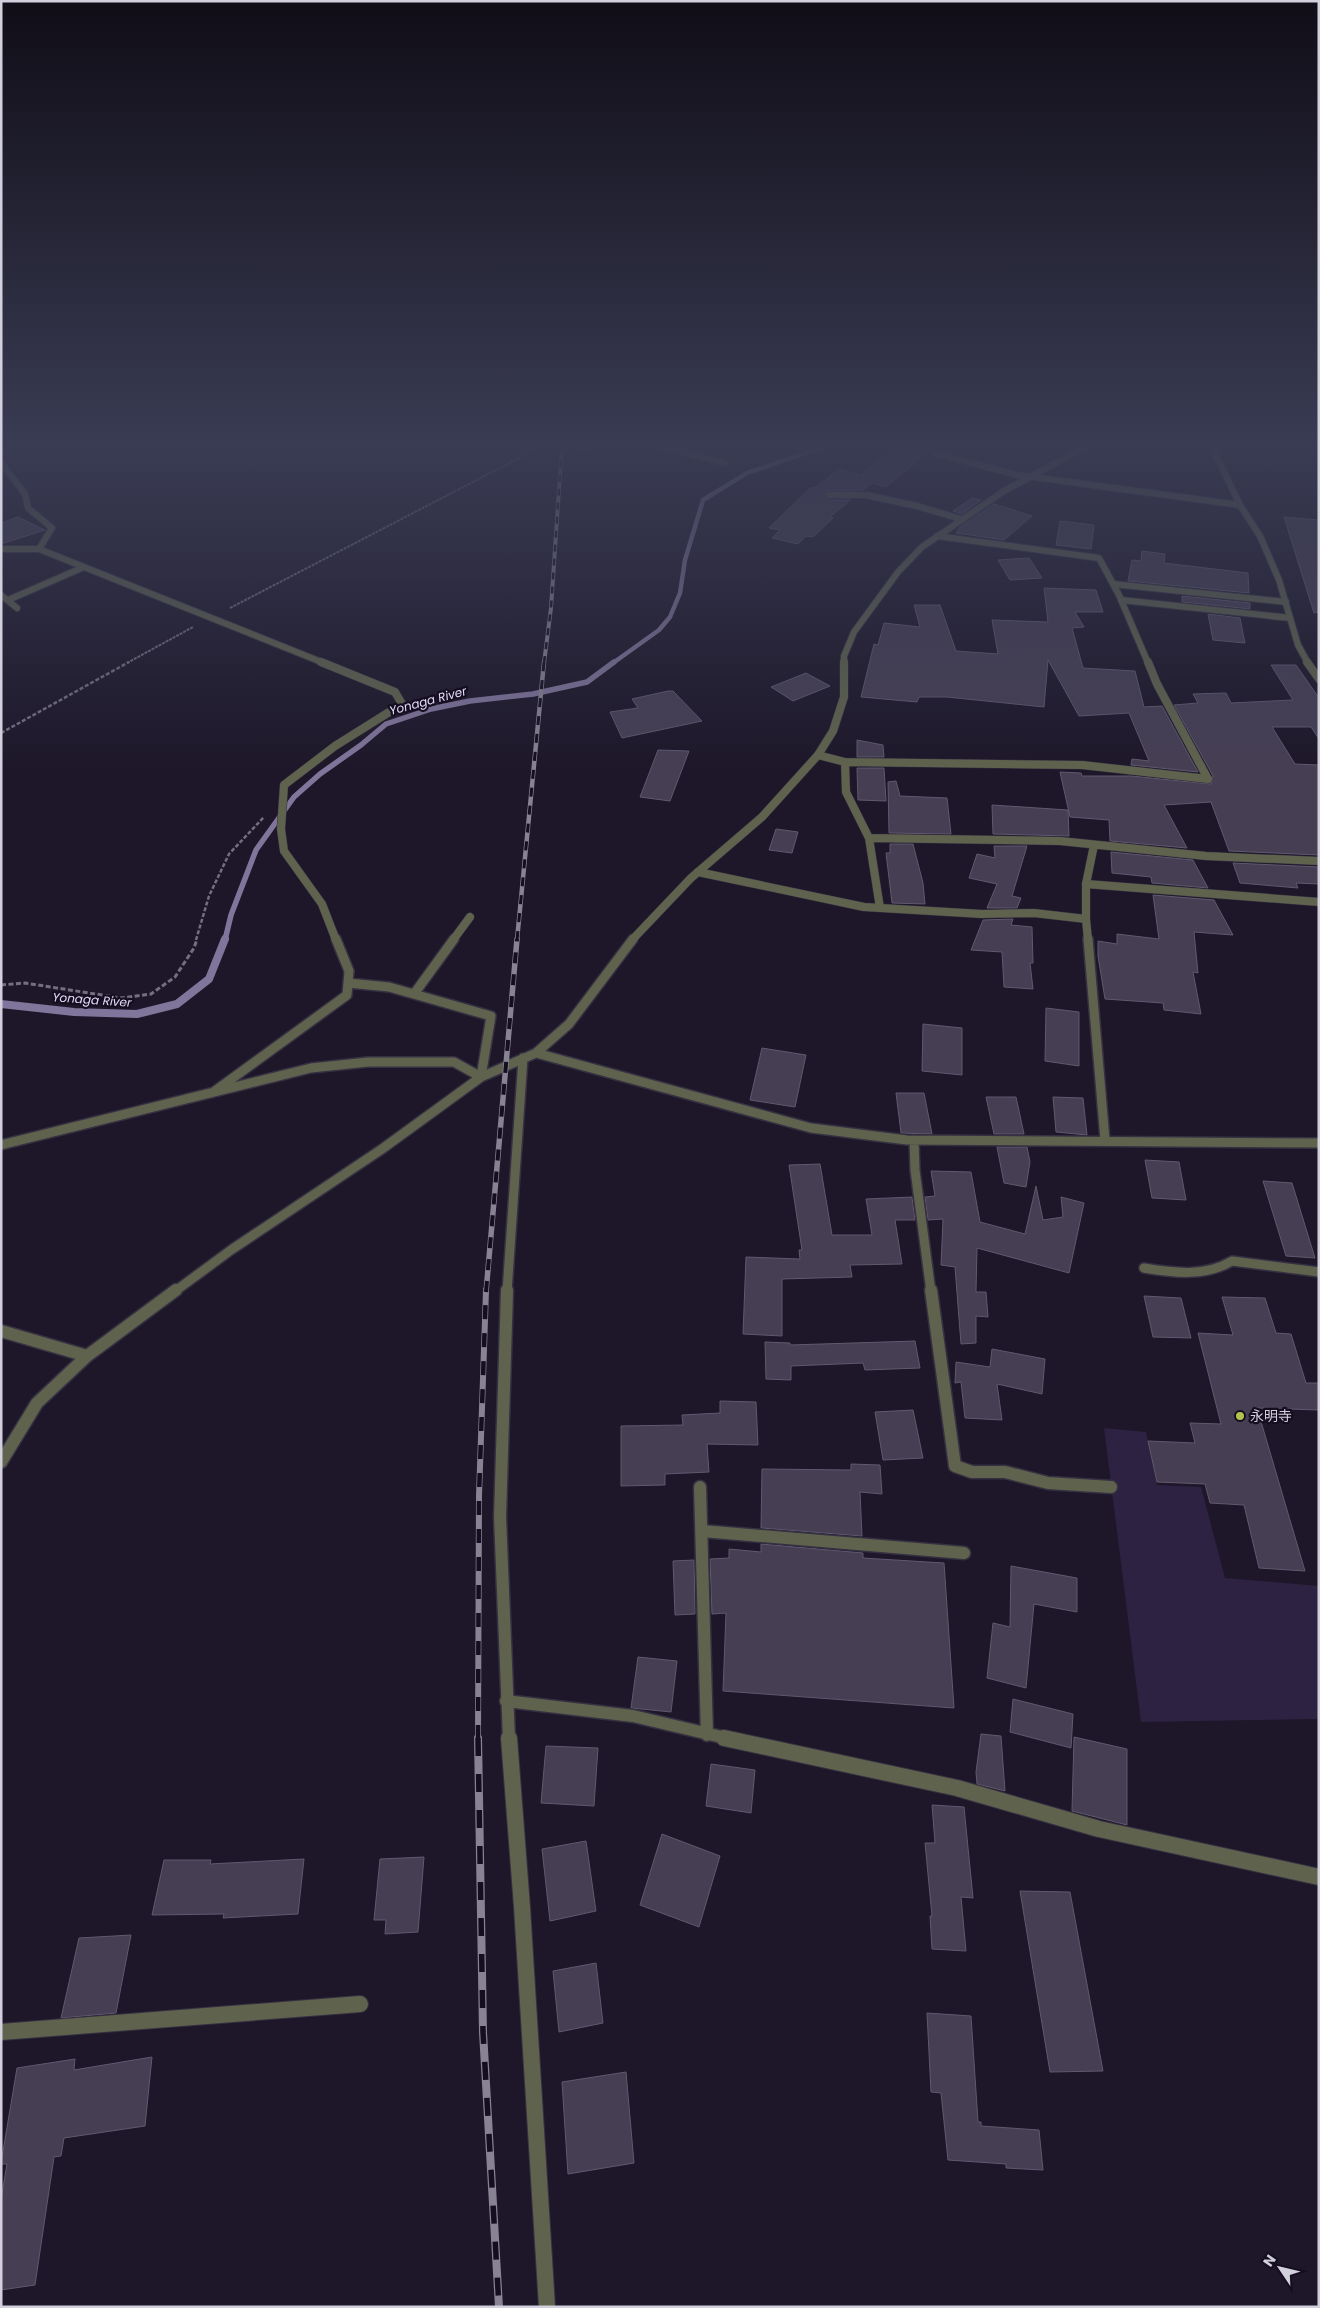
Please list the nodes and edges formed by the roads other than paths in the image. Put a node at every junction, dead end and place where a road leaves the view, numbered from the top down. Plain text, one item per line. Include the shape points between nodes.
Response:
1 (48, 553) edge
2 (917, 553) edge
3 (1060, 553) edge
4 (1268, 553) edge
5 (84, 567) junction
6 (1113, 584) junction
7 (1, 595) edge
8 (8, 600) junction
9 (1121, 600) junction
10 (1286, 602) junction
11 (17, 608) dead end
12 (1290, 618) junction
13 (1319, 679) edge
14 (818, 756) junction
15 (844, 762) junction
16 (869, 838) junction
17 (1094, 845) junction
18 (1319, 861) edge
19 (698, 872) junction
20 (1086, 884) junction
21 (1319, 902) edge
22 (880, 908) junction
23 (470, 917) dead end
24 (1086, 919) junction
25 (348, 983) junction
26 (414, 994) junction
27 (530, 1056) junction
28 (481, 1077) junction
29 (215, 1092) junction
30 (914, 1140) junction
31 (1105, 1140) junction
32 (1319, 1143) edge
33 (1, 1145) edge
34 (1144, 1268) dead end
35 (1319, 1272) edge
36 (1, 1331) edge
37 (86, 1356) junction
38 (1, 1462) edge
39 (700, 1487) dead end
40 (1111, 1487) dead end
41 (702, 1531) junction
42 (964, 1554) dead end
43 (506, 1701) junction
44 (707, 1735) junction
45 (1319, 1877) edge
46 (360, 2004) dead end
47 (1, 2032) edge
48 (548, 2307) edge

1 - 5 street
2 - 14 street via 898,572 854,632 844,656 844,697 833,731
3 - 6 street via 1099,558
4 - 10 street
5 - 8 street
5 - 25 street via 395,692 402,704 335,746 284,785 284,851 322,904 349,971
6 - 9 street
6 - 10 street
7 - 8 street
8 - 11 street
9 - 12 street
9 - 15 street via 1157,684 1208,780 1082,765
10 - 12 street
12 - 13 street via 1298,645
14 - 15 street
14 - 19 street via 762,817
15 - 16 street via 846,792
16 - 17 street via 1060,841
16 - 22 street
17 - 18 street via 1206,856
17 - 20 street
19 - 22 street
19 - 27 street via 626,946 569,1024
20 - 21 street
20 - 24 street
22 - 24 street via 982,914 1034,913
23 - 26 street
24 - 31 street
25 - 26 street via 389,987
25 - 29 street via 347,995
26 - 28 street via 491,1016
27 - 28 street
27 - 30 street via 811,1128
27 - 43 street via 507,1276 500,1517
28 - 29 street via 454,1062 368,1062 311,1068
28 - 37 street via 382,1149 231,1250
29 - 33 street
30 - 31 street
30 - 40 street via 915,1170 955,1466 972,1472 1005,1472 1048,1483
31 - 32 street
34 - 35 street via 1173,1274 1223,1268 1232,1261
36 - 37 street
37 - 38 street via 38,1403
39 - 41 street
41 - 42 street
41 - 44 street
43 - 44 street via 633,1716
43 - 48 street
44 - 45 street via 956,1788 1098,1829
46 - 47 street

